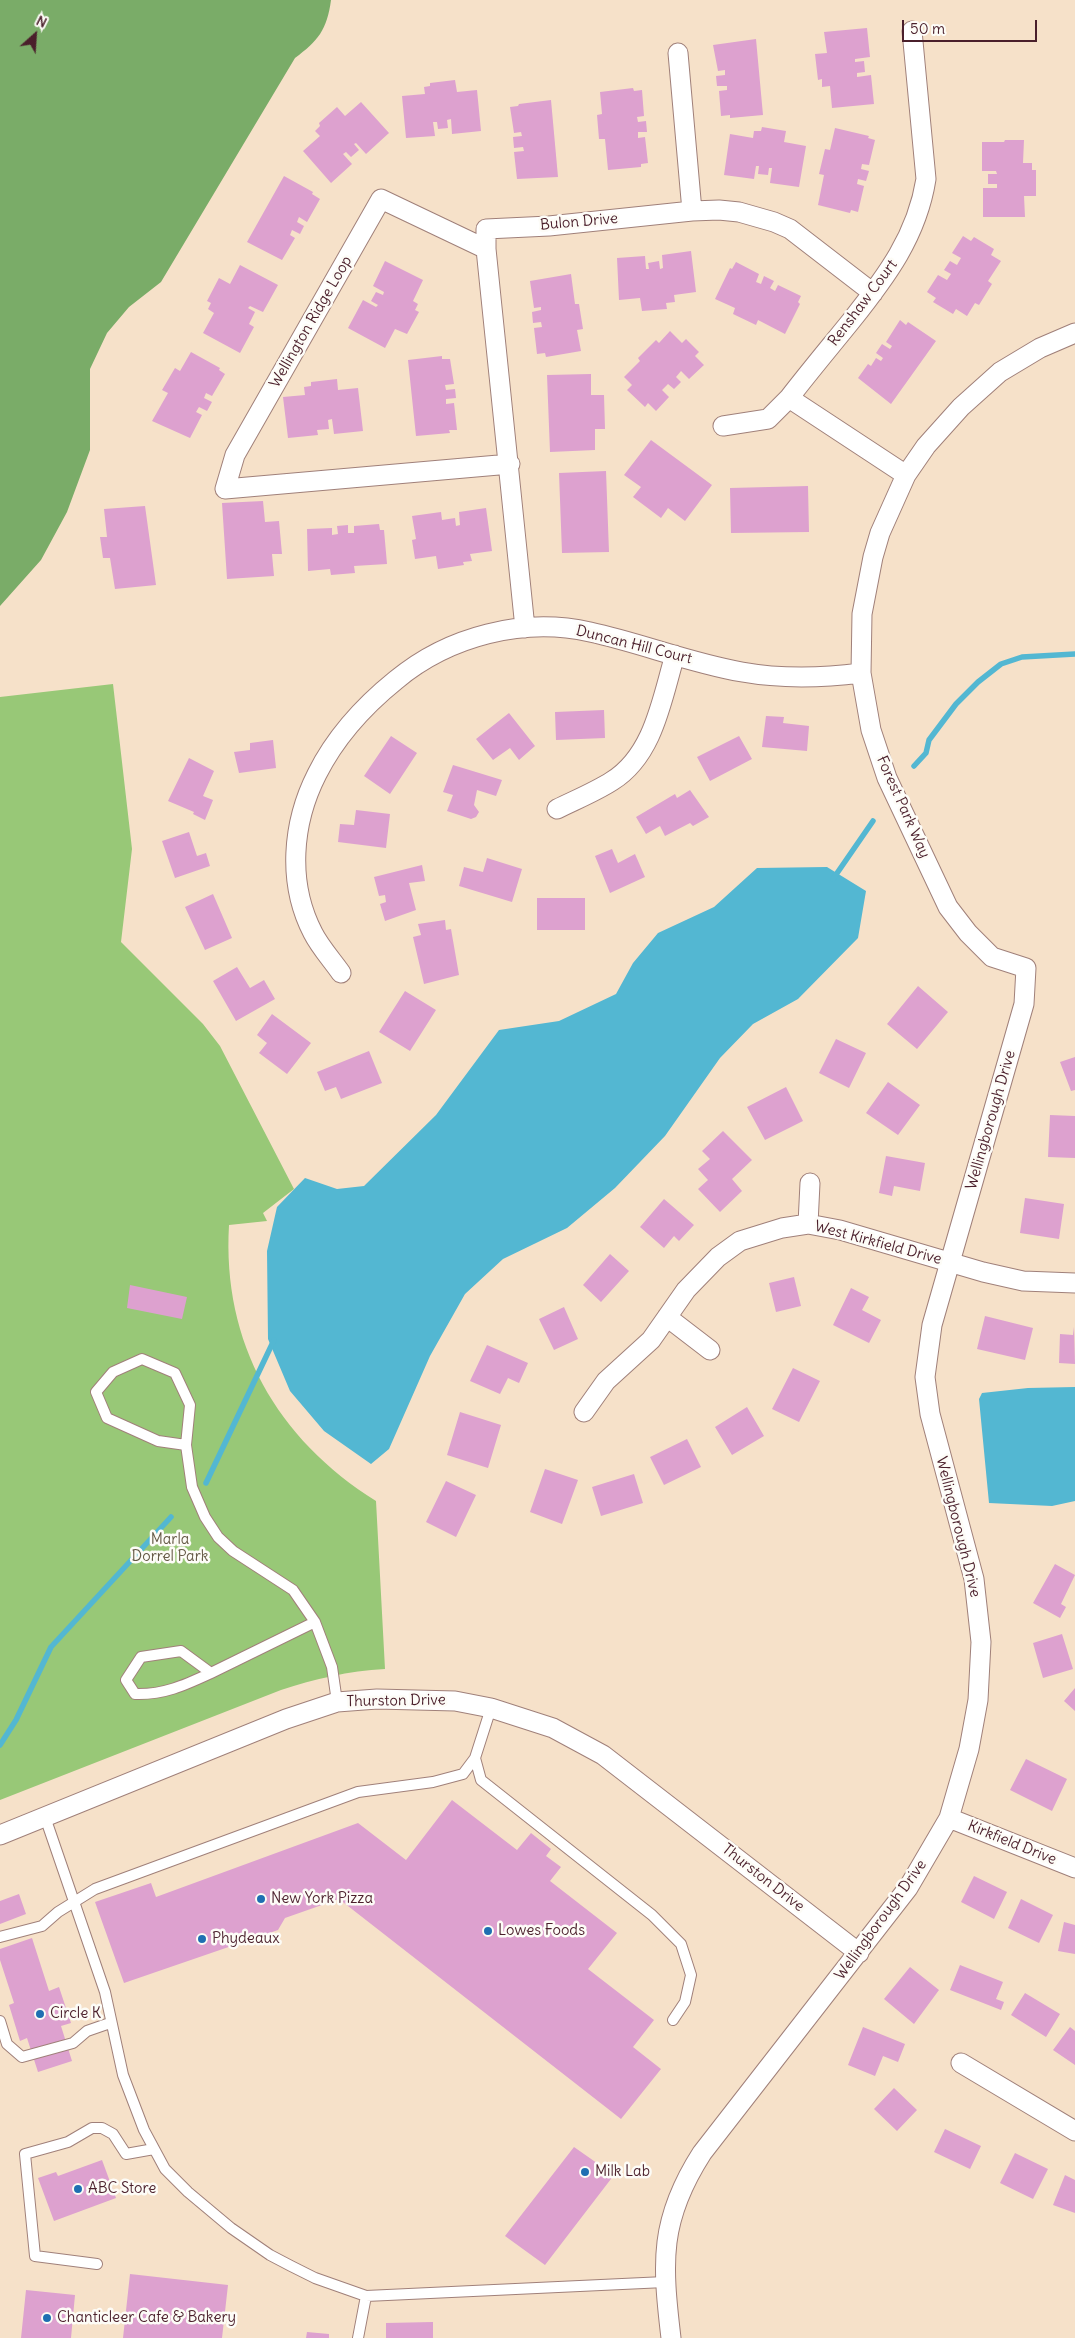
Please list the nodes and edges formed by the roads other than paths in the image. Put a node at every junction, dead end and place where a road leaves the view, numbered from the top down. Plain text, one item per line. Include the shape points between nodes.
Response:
1 (912, 31) dead end
2 (678, 53) dead end
3 (692, 211) junction
4 (486, 249) junction
5 (873, 293) junction
6 (1075, 333) edge
7 (788, 398) junction
8 (723, 426) dead end
9 (510, 464) junction
10 (906, 475) junction
11 (525, 628) junction
12 (676, 655) junction
13 (861, 673) junction
14 (557, 809) dead end
15 (1026, 968) joint
16 (341, 974) dead end
17 (810, 1183) dead end
18 (808, 1224) junction
19 (951, 1263) junction
20 (1075, 1283) edge
21 (668, 1317) junction
22 (710, 1350) dead end
23 (584, 1412) dead end
24 (186, 1445) junction
25 (315, 1622) junction
26 (211, 1673) junction
27 (337, 1702) junction
28 (491, 1708) junction
29 (476, 1758) junction
30 (45, 1817) junction
31 (949, 1818) junction
32 (0, 1835) edge
33 (1075, 1868) edge
34 (75, 1903) junction
35 (0, 1937) edge
36 (859, 1953) junction
37 (673, 2020) dead end
38 (0, 2021) edge
39 (110, 2023) junction
40 (961, 2063) dead end
41 (1075, 2131) edge
42 (154, 2149) junction
43 (97, 2264) dead end
44 (665, 2282) junction
45 (366, 2296) junction
46 (358, 2338) edge
47 (671, 2338) edge

1 - 5 street, Renshaw Court via 926,179 922,201 905,245
2 - 3 street
3 - 4 street, Bulon Drive via 486,229
3 - 5 street, Bulon Drive via 739,212 782,225 805,239
4 - 9 street
4 - 9 street, Wellington Ridge Loop via 381,199 235,455 225,489
5 - 7 street, Renshaw Court
6 - 10 street, Forest Park Way via 1040,348 1000,372 961,407 926,446
7 - 8 street, Renshaw Court via 768,419
7 - 10 street
9 - 11 street
10 - 13 street, Forest Park Way via 872,557 862,614
11 - 12 street, Duncan Hill Court via 552,627 590,632
11 - 16 street, Duncan Hill Court via 463,641 441,650 406,672 362,713 321,766 310,787 299,824 294,857 299,894 312,933
12 - 13 street, Duncan Hill Court via 740,672 771,676
12 - 14 street via 654,725 639,755 614,780
13 - 15 street, Forest Park Way via 872,730 887,778 948,907 992,957
15 - 19 street, Wellingborough Drive via 1024,1004
17 - 18 street
18 - 19 street, West Kirkfield Drive via 864,1236
18 - 21 street, West Kirkfield Drive via 740,1241 692,1283
19 - 20 street via 1023,1281
19 - 31 street, Wellingborough Drive via 932,1325 925,1377 930,1414 974,1579 981,1642 978,1700 970,1750
21 - 22 street
21 - 23 street, West Kirkfield Drive via 637,1354 606,1381
24 - 24 lane via 190,1405 175,1373 142,1359 113,1372 96,1392 107,1418 158,1441
24 - 25 lane via 192,1487 218,1537 233,1551 293,1590
25 - 26 lane
25 - 27 lane via 332,1667
26 - 26 lane via 181,1651 141,1657 126,1680 135,1694 151,1695 174,1690
27 - 28 street, Thurston Drive via 414,1698
27 - 30 street, Thurston Drive via 286,1718
28 - 29 lane
28 - 36 street, Thurston Drive via 553,1728 603,1755
29 - 34 lane via 463,1774 433,1782 358,1792 95,1889
29 - 37 lane via 481,1780 652,1915 682,1944 691,1975 685,2002
30 - 32 street, Thurston Drive
30 - 34 lane
31 - 33 street, Kirkfield Drive
31 - 36 street, Wellingborough Drive via 908,1888
34 - 35 lane via 42,1926
34 - 39 lane via 105,1992
36 - 44 street, Wellingborough Drive via 702,2153 684,2182 670,2222
38 - 39 lane via 7,2044 22,2057 73,2043 87,2031
39 - 42 lane via 123,2075
40 - 41 street
42 - 43 lane via 126,2154 113,2134 102,2128 92,2128 68,2142 26,2154 35,2256
42 - 45 lane via 165,2169 188,2192 246,2239 315,2278
44 - 45 lane
44 - 47 street, Wellingborough Drive
45 - 46 lane

